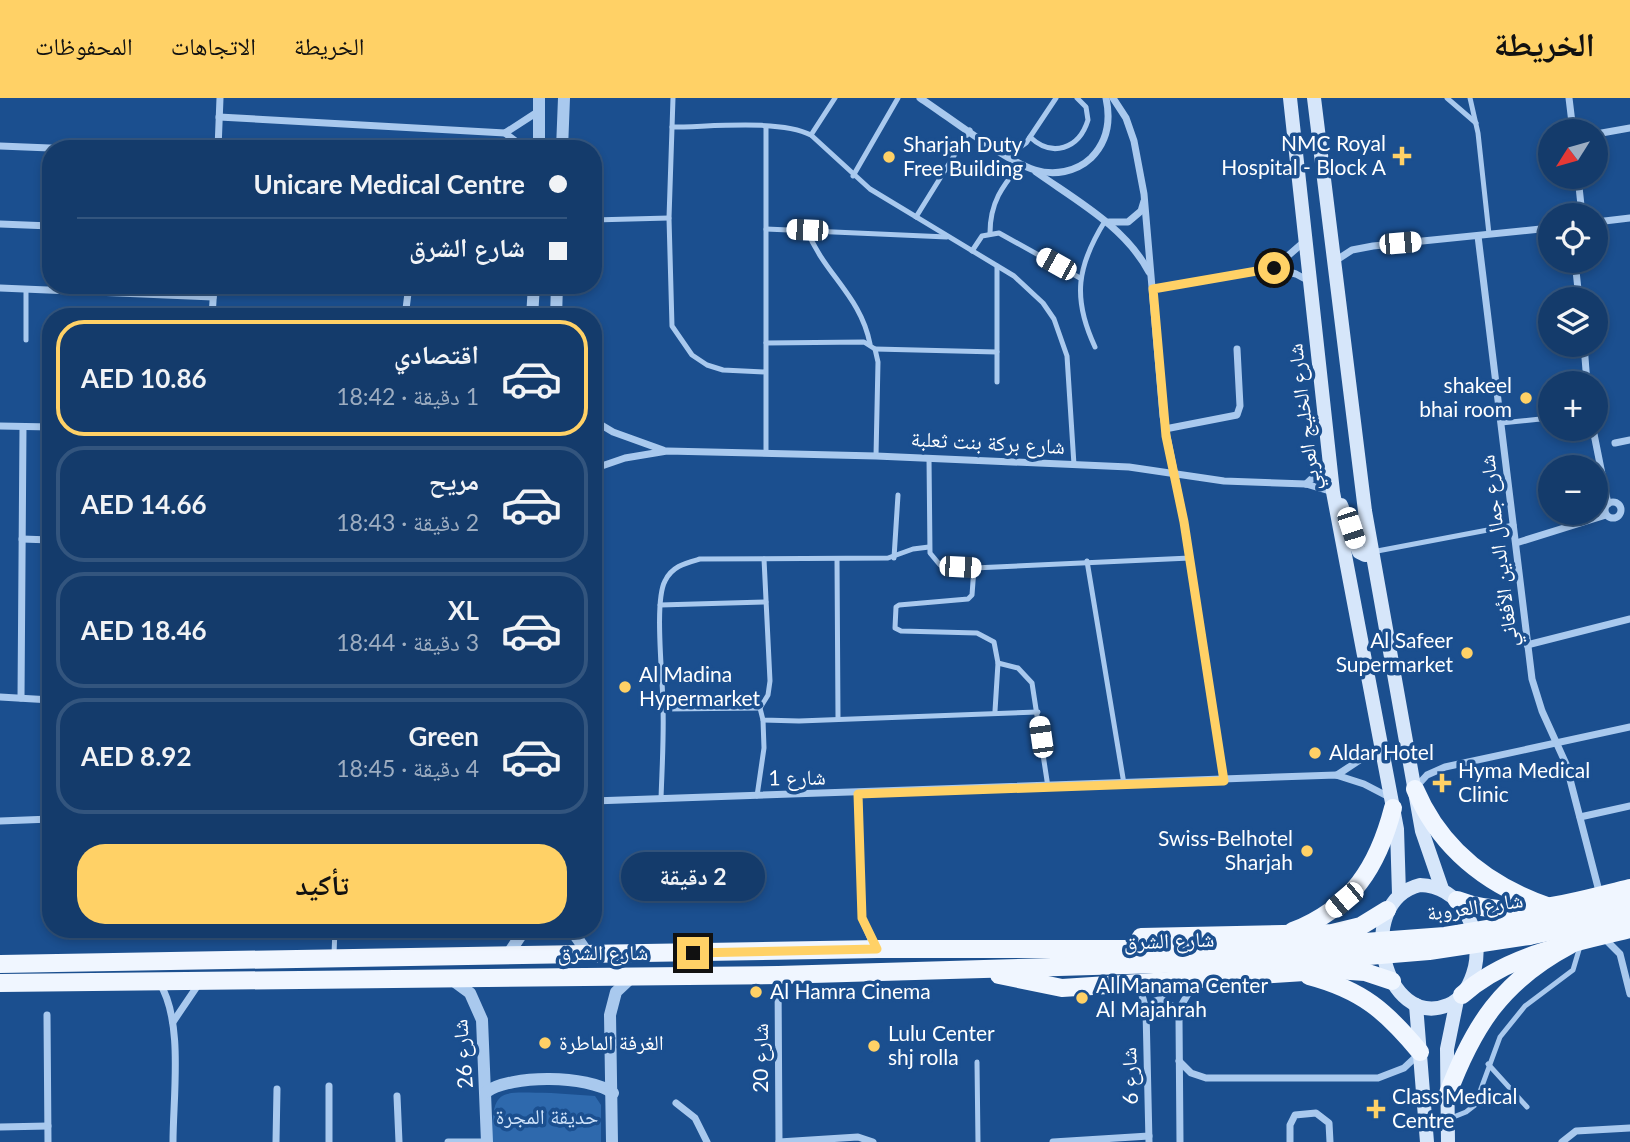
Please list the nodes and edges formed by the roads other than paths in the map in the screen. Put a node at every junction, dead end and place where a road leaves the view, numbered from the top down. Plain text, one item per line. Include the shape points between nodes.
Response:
1 (220, 98) edge
2 (564, 98) edge
3 (673, 98) edge
4 (835, 98) edge
5 (898, 98) edge
6 (920, 98) edge
7 (1056, 98) edge
8 (1077, 98) edge
9 (1106, 98) edge
10 (1113, 98) edge
11 (1284, 98) edge
12 (1290, 98) edge
13 (1316, 98) edge
14 (1447, 98) edge
15 (1469, 98) edge
16 (1569, 98) edge
17 (539, 105) edge
18 (219, 117) junction
19 (1293, 119) junction
20 (1572, 119) edge
21 (1476, 123) junction
22 (672, 127) junction
23 (766, 127) junction
24 (1630, 128) edge
25 (970, 130) junction
26 (1608, 132) edge
27 (505, 134) junction
28 (811, 135) junction
29 (1030, 137) junction
30 (218, 140) edge
31 (513, 140) edge
32 (539, 140) edge
33 (562, 140) edge
34 (0, 146) edge
35 (42, 148) edge
36 (1008, 156) junction
37 (1021, 164) junction
38 (1033, 170) junction
39 (853, 176) junction
40 (1144, 194) junction
41 (916, 217) junction
42 (669, 218) junction
43 (1630, 218) edge
44 (602, 220) edge
45 (1105, 221) junction
46 (1608, 221) edge
47 (0, 224) edge
48 (42, 226) edge
49 (766, 229) junction
50 (1538, 229) edge
51 (807, 230) junction
52 (990, 233) junction
53 (1489, 234) junction
54 (1478, 236) junction
55 (950, 238) junction
56 (1305, 240) junction
57 (972, 250) junction
58 (1333, 263) junction
59 (997, 266) junction
60 (1274, 268) junction
61 (1151, 276) junction
62 (1080, 278) junction
63 (1309, 281) junction
64 (0, 288) edge
65 (26, 289) junction
66 (1153, 289) junction
67 (42, 290) edge
68 (128, 294) edge
69 (213, 294) edge
70 (148, 295) joint
71 (213, 297) junction
72 (212, 308) edge
73 (26, 340) dead end
74 (766, 343) junction
75 (873, 347) junction
76 (1095, 347) dead end
77 (1237, 349) dead end
78 (997, 352) junction
79 (765, 372) junction
80 (997, 383) dead end
81 (1538, 419) edge
82 (1501, 423) junction
83 (602, 425) edge
84 (0, 426) edge
85 (23, 427) junction
86 (42, 427) edge
87 (1165, 429) junction
88 (1630, 440) edge
89 (1615, 443) dead end
90 (667, 451) junction
91 (766, 453) junction
92 (876, 456) junction
93 (929, 458) junction
94 (1329, 462) junction
95 (1074, 465) junction
96 (602, 466) edge
97 (1175, 472) junction
98 (1306, 484) junction
99 (1333, 492) junction
100 (898, 495) dead end
101 (1608, 504) edge
102 (1630, 508) edge
103 (1621, 509) junction
104 (1608, 516) edge
105 (1514, 525) junction
106 (1574, 525) edge
107 (22, 539) junction
108 (42, 540) edge
109 (1516, 543) junction
110 (929, 547) junction
111 (1371, 552) junction
112 (894, 558) junction
113 (1190, 558) junction
114 (764, 559) junction
115 (837, 559) junction
116 (1087, 561) junction
117 (974, 568) junction
118 (766, 601) junction
119 (660, 605) junction
120 (1630, 619) edge
121 (1527, 645) junction
122 (998, 663) junction
123 (0, 697) edge
124 (21, 698) junction
125 (42, 699) edge
126 (760, 708) junction
127 (663, 709) junction
128 (995, 712) junction
129 (1038, 712) junction
130 (838, 718) junction
131 (763, 720) junction
132 (1630, 727) edge
133 (1557, 742) junction
134 (1381, 746) junction
135 (1336, 775) junction
136 (1224, 781) junction
137 (1124, 784) junction
138 (1048, 787) junction
139 (1415, 789) junction
140 (858, 794) junction
141 (757, 796) junction
142 (661, 799) junction
143 (602, 801) edge
144 (1392, 803) junction
145 (1630, 806) edge
146 (1580, 817) junction
147 (42, 819) edge
148 (0, 821) edge
149 (1630, 888) edge
150 (1442, 889) junction
151 (1399, 894) junction
152 (1600, 895) junction
153 (1457, 900) junction
154 (1630, 901) edge
155 (1547, 906) junction
156 (1387, 910) junction
157 (1630, 915) edge
158 (1630, 929) edge
159 (1527, 930) junction
160 (1280, 936) junction
161 (1601, 936) junction
162 (335, 938) edge
163 (519, 938) edge
164 (577, 938) edge
165 (1575, 944) junction
166 (877, 949) junction
167 (985, 949) junction
168 (1328, 952) junction
169 (588, 954) junction
170 (507, 956) junction
171 (334, 959) junction
172 (3, 963) edge
173 (986, 970) junction
174 (1289, 972) junction
175 (778, 975) junction
176 (633, 976) junction
177 (447, 977) junction
178 (1197, 980) junction
179 (201, 981) junction
180 (1392, 981) junction
181 (159, 982) junction
182 (0, 983) edge
183 (1139, 983) junction
184 (48, 984) junction
185 (0, 994) edge
186 (1630, 994) edge
187 (1460, 998) junction
188 (1416, 1006) junction
189 (1146, 1010) junction
190 (47, 1014) dead end
191 (1179, 1018) junction
192 (173, 1022) junction
193 (1420, 1052) junction
194 (1179, 1061) junction
195 (977, 1062) dead end
196 (1488, 1064) junction
197 (329, 1086) dead end
198 (277, 1088) dead end
199 (486, 1093) junction
200 (613, 1093) junction
201 (397, 1096) dead end
202 (1447, 1096) junction
203 (676, 1102) dead end
204 (1527, 1107) dead end
205 (1448, 1119) junction
206 (48, 1126) junction
207 (0, 1127) edge
208 (1630, 1128) edge
209 (1149, 1139) edge
210 (48, 1142) edge
211 (173, 1142) edge
212 (276, 1142) edge
213 (329, 1142) edge
214 (399, 1142) edge
215 (448, 1142) edge
216 (487, 1142) edge
217 (612, 1142) edge
218 (707, 1142) edge
219 (779, 1142) edge
220 (873, 1142) edge
221 (978, 1142) edge
222 (1054, 1142) edge
223 (1181, 1142) edge
224 (1290, 1142) edge
225 (1330, 1142) edge
226 (1427, 1142) edge
227 (1448, 1142) edge
228 (1562, 1142) edge

1 - 18 street
2 - 33 street
3 - 22 lane
4 - 28 lane
5 - 39 lane
6 - 25 street
7 - 29 lane
8 - 29 lane via 1086,107 1088,120 1075,143 1056,150
9 - 38 street via 1108,127 1086,162 1061,172
10 - 40 street via 1126,118
11 - 19 street
12 - 19 main road, شارع الخليج العربي
13 - 58 main road
14 - 21 lane
15 - 21 lane
16 - 20 street
17 - 27 street
17 - 32 street
18 - 27 street
18 - 30 street
19 - 56 main road, شارع الخليج العربي
21 - 53 lane
22 - 23 lane
22 - 42 lane
23 - 28 lane via 790,127
23 - 49 lane
24 - 26 street
25 - 36 street
25 - 41 lane
27 - 31 street
28 - 39 lane
29 - 36 lane
34 - 35 street
36 - 37 street
37 - 38 street
37 - 52 lane via 993,203
38 - 45 street
39 - 41 lane
40 - 45 street via 1136,217 1120,224
40 - 61 street
41 - 55 lane
42 - 44 lane
42 - 79 lane via 670,309 680,341 707,365
43 - 46 street
45 - 61 street via 1136,250
45 - 62 lane via 1088,247
47 - 48 street
49 - 51 lane
49 - 74 lane
50 - 53 street
51 - 55 lane
51 - 75 lane via 821,260 859,309
52 - 57 lane
52 - 62 lane via 1007,237
53 - 54 street
54 - 58 street via 1363,247
54 - 82 street, شارع جمال الدين الأفغاني
55 - 57 lane
56 - 60 street
56 - 63 main road, شارع الخليج العربي
57 - 59 lane
58 - 111 main road
59 - 78 lane
59 - 95 lane via 1030,288 1062,337
60 - 63 street
60 - 66 street
61 - 66 street
62 - 76 lane via 1080,302
63 - 94 main road, شارع الخليج العربي
64 - 65 street
65 - 67 street
65 - 73 lane
66 - 87 street
68 - 70 street
69 - 71 street
70 - 71 street
71 - 72 street
74 - 75 lane
74 - 79 lane
75 - 78 lane
75 - 92 lane via 878,362
77 - 87 street via 1237,415
78 - 80 lane
79 - 91 lane
81 - 82 lane
82 - 105 street, شارع جمال الدين الأفغاني
83 - 90 street, شارع بركة بنت ثعلبة
84 - 85 street
85 - 86 street
85 - 107 street
87 - 97 street
88 - 89 street
90 - 91 street, شارع بركة بنت ثعلبة
90 - 96 street, شارع بركة بنت ثعلبة
91 - 92 street, شارع بركة بنت ثعلبة
92 - 93 street, شارع بركة بنت ثعلبة
93 - 95 street, شارع بركة بنت ثعلبة
93 - 110 lane
94 - 98 street
94 - 99 main road, شارع الخليج العربي
95 - 97 street, شارع بركة بنت ثعلبة
97 - 98 street, شارع بركة بنت ثعلبة via 1224,481
97 - 113 street
98 - 99 street, شارع بركة بنت ثعلبة
99 - 111 main road via 1359,552
99 - 134 main road, شارع الخليج العربي
100 - 112 lane
101 - 103 street via 1616,503
102 - 103 street
103 - 104 street via 1616,518
105 - 109 street, شارع جمال الدين الأفغاني
105 - 111 lane
106 - 109 street
107 - 108 street
107 - 124 street
109 - 121 street, شارع جمال الدين الأفغاني
110 - 112 lane
110 - 117 lane via 940,565
111 - 139 main road
112 - 115 lane
113 - 116 lane
113 - 136 street
114 - 115 lane
114 - 118 lane
114 - 119 lane via 701,559 681,564 663,583
115 - 130 lane
116 - 117 lane
116 - 137 lane
117 - 122 lane via 968,599 899,605 895,628 986,636 994,642
118 - 119 lane
118 - 126 lane via 770,688
119 - 127 lane
120 - 121 street
121 - 133 street, شارع جمال الدين الأفغاني via 1537,695
122 - 128 lane
122 - 129 lane via 1026,675 1036,693
123 - 124 street
124 - 125 street
126 - 127 lane
126 - 131 lane
127 - 142 lane
128 - 129 lane
128 - 130 lane
129 - 138 lane
130 - 131 lane
131 - 141 lane
132 - 133 street
133 - 139 street via 1436,770
133 - 146 street, شارع جمال الدين الأفغاني
134 - 135 street, شارع 1
134 - 144 main road, شارع الخليج العربي
135 - 136 street, شارع 1
135 - 144 street, شارع 1 via 1364,784
136 - 137 street, شارع 1
137 - 138 street, شارع 1
138 - 140 street, شارع 1
139 - 150 main road via 1427,851
139 - 155 main road via 1429,820 1462,858 1503,886
140 - 141 street, شارع 1
140 - 166 street via 862,918
141 - 142 street, شارع 1
142 - 143 street, شارع 1
144 - 151 main road, شارع الخليج العربي
144 - 160 main road via 1379,854 1356,888 1314,921
145 - 146 street
146 - 152 street, شارع جمال الدين الأفغاني
147 - 148 street
149 - 152 main road
150 - 151 main road via 1420,885
150 - 153 main road
151 - 156 main road
152 - 155 main road
153 - 155 main road via 1501,911
153 - 187 main road via 1471,925 1477,954
154 - 159 main road, شارع العروبة
156 - 160 main road via 1347,931
156 - 180 main road via 1384,953
157 - 159 main road, شارع العروبة
158 - 161 main road
159 - 168 main road, شارع العروبة, bridge via 1429,951
160 - 167 main road via 1025,938
161 - 165 main road
161 - 186 street via 1620,954
162 - 171 lane
163 - 170 street
164 - 169 street
165 - 187 main road via 1503,966
165 - 196 lane via 1573,970 1540,993 1512,1021
165 - 202 main road via 1517,980 1489,1010
166 - 167 main road, شارع الشرق
166 - 169 main road, شارع الشرق
167 - 168 main road, شارع الشرق
168 - 173 main road, شارع الشرق
169 - 170 main road, شارع الشرق
170 - 171 main road, شارع الشرق
171 - 172 main road, شارع الشرق
173 - 175 main road, شارع الشرق
173 - 183 main road via 1062,988
174 - 178 main road
174 - 180 main road via 1350,970
174 - 193 main road via 1326,981 1370,1001
175 - 176 main road, شارع الشرق
175 - 219 street, شارع 20
176 - 177 main road, شارع الشرق
176 - 200 street via 616,992 612,1006
177 - 179 main road, شارع الشرق
177 - 199 street, شارع 26 via 465,988 478,1006
178 - 183 main road
178 - 191 street
179 - 181 main road, شارع الشرق
179 - 192 street
180 - 188 main road
181 - 184 main road, شارع الشرق
181 - 192 street
182 - 184 main road, شارع الشرق
183 - 189 street, شارع 6
184 - 185 main road
187 - 188 main road via 1437,1008
187 - 202 main road via 1448,1037
188 - 193 main road
189 - 191 street via 1161,999
189 - 209 street, شارع 6
190 - 206 street
191 - 194 street
192 - 211 street
193 - 194 street via 1396,1073 1369,1079 1206,1078 1191,1073
193 - 226 main road
194 - 223 street
195 - 221 lane
196 - 204 lane
196 - 205 lane via 1475,1105
197 - 213 street
198 - 212 street
199 - 200 street via 507,1083 578,1080
199 - 216 street, شارع 26
200 - 217 street
201 - 214 street
202 - 205 main road
203 - 218 street via 695,1118
205 - 227 main road
206 - 207 street
206 - 210 street
208 - 228 street via 1576,1131
209 - 222 street
215 - 216 street
219 - 220 street via 858,1138
224 - 225 street via 1295,1115 1316,1112 1329,1124

